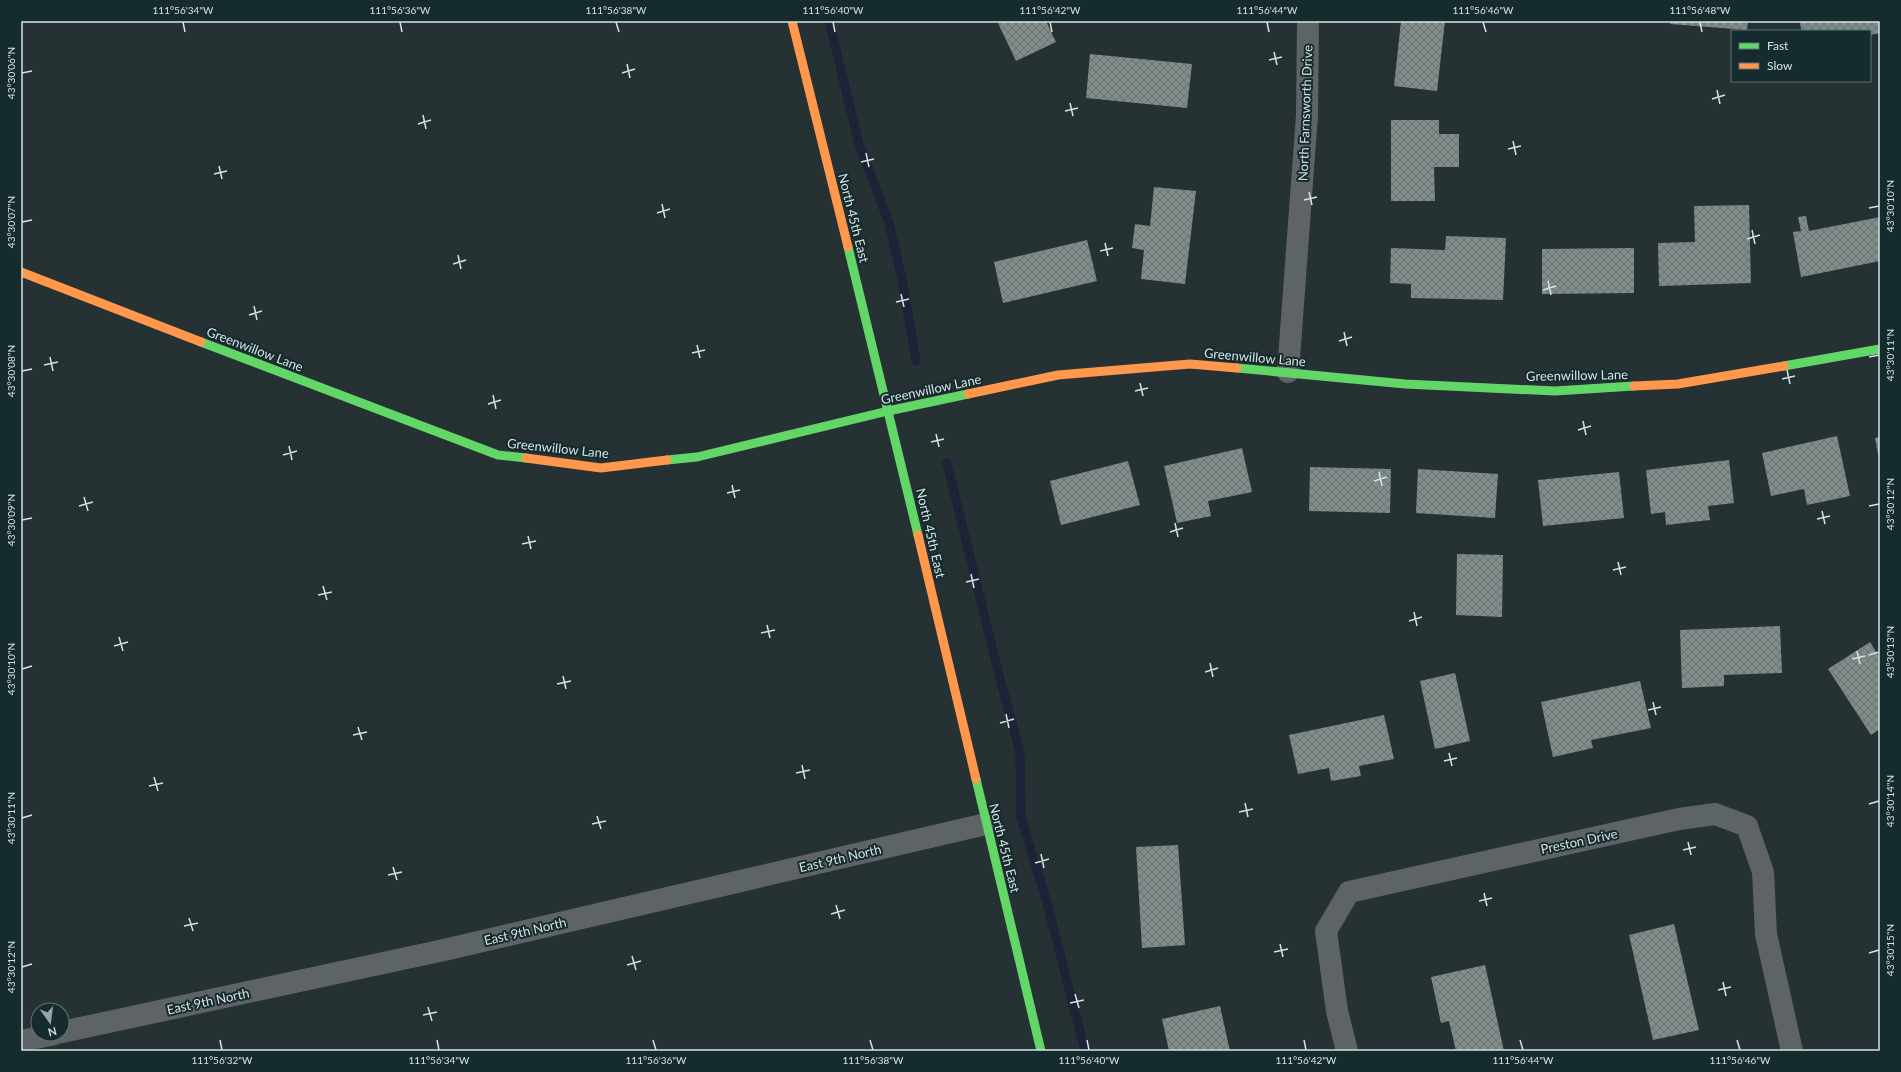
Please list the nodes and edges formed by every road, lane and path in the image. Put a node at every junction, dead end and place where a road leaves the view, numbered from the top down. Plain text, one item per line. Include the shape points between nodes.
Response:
1 (792, 21) edge
2 (1308, 21) edge
3 (21, 272) edge
4 (1880, 349) edge
5 (1288, 372) junction
6 (888, 411) junction
7 (986, 824) junction
8 (70, 1030) edge
9 (1041, 1051) edge
10 (1347, 1051) edge
11 (1792, 1051) edge

1 - 6 street, North 45th East
2 - 5 street, North Farnsworth Drive via 1307,115
3 - 6 street, Greenwillow Lane via 498,455 601,468 697,457
4 - 5 street, Greenwillow Lane via 1678,384 1555,391 1405,384
5 - 6 street, Greenwillow Lane via 1190,364 1058,375
6 - 7 street, North 45th East
7 - 8 street, East 9th North via 444,950
7 - 9 street, North 45th East
10 - 11 street, Preston Drive via 1337,1012 1326,931 1349,892 1672,821 1716,814 1747,826 1763,872 1766,934

